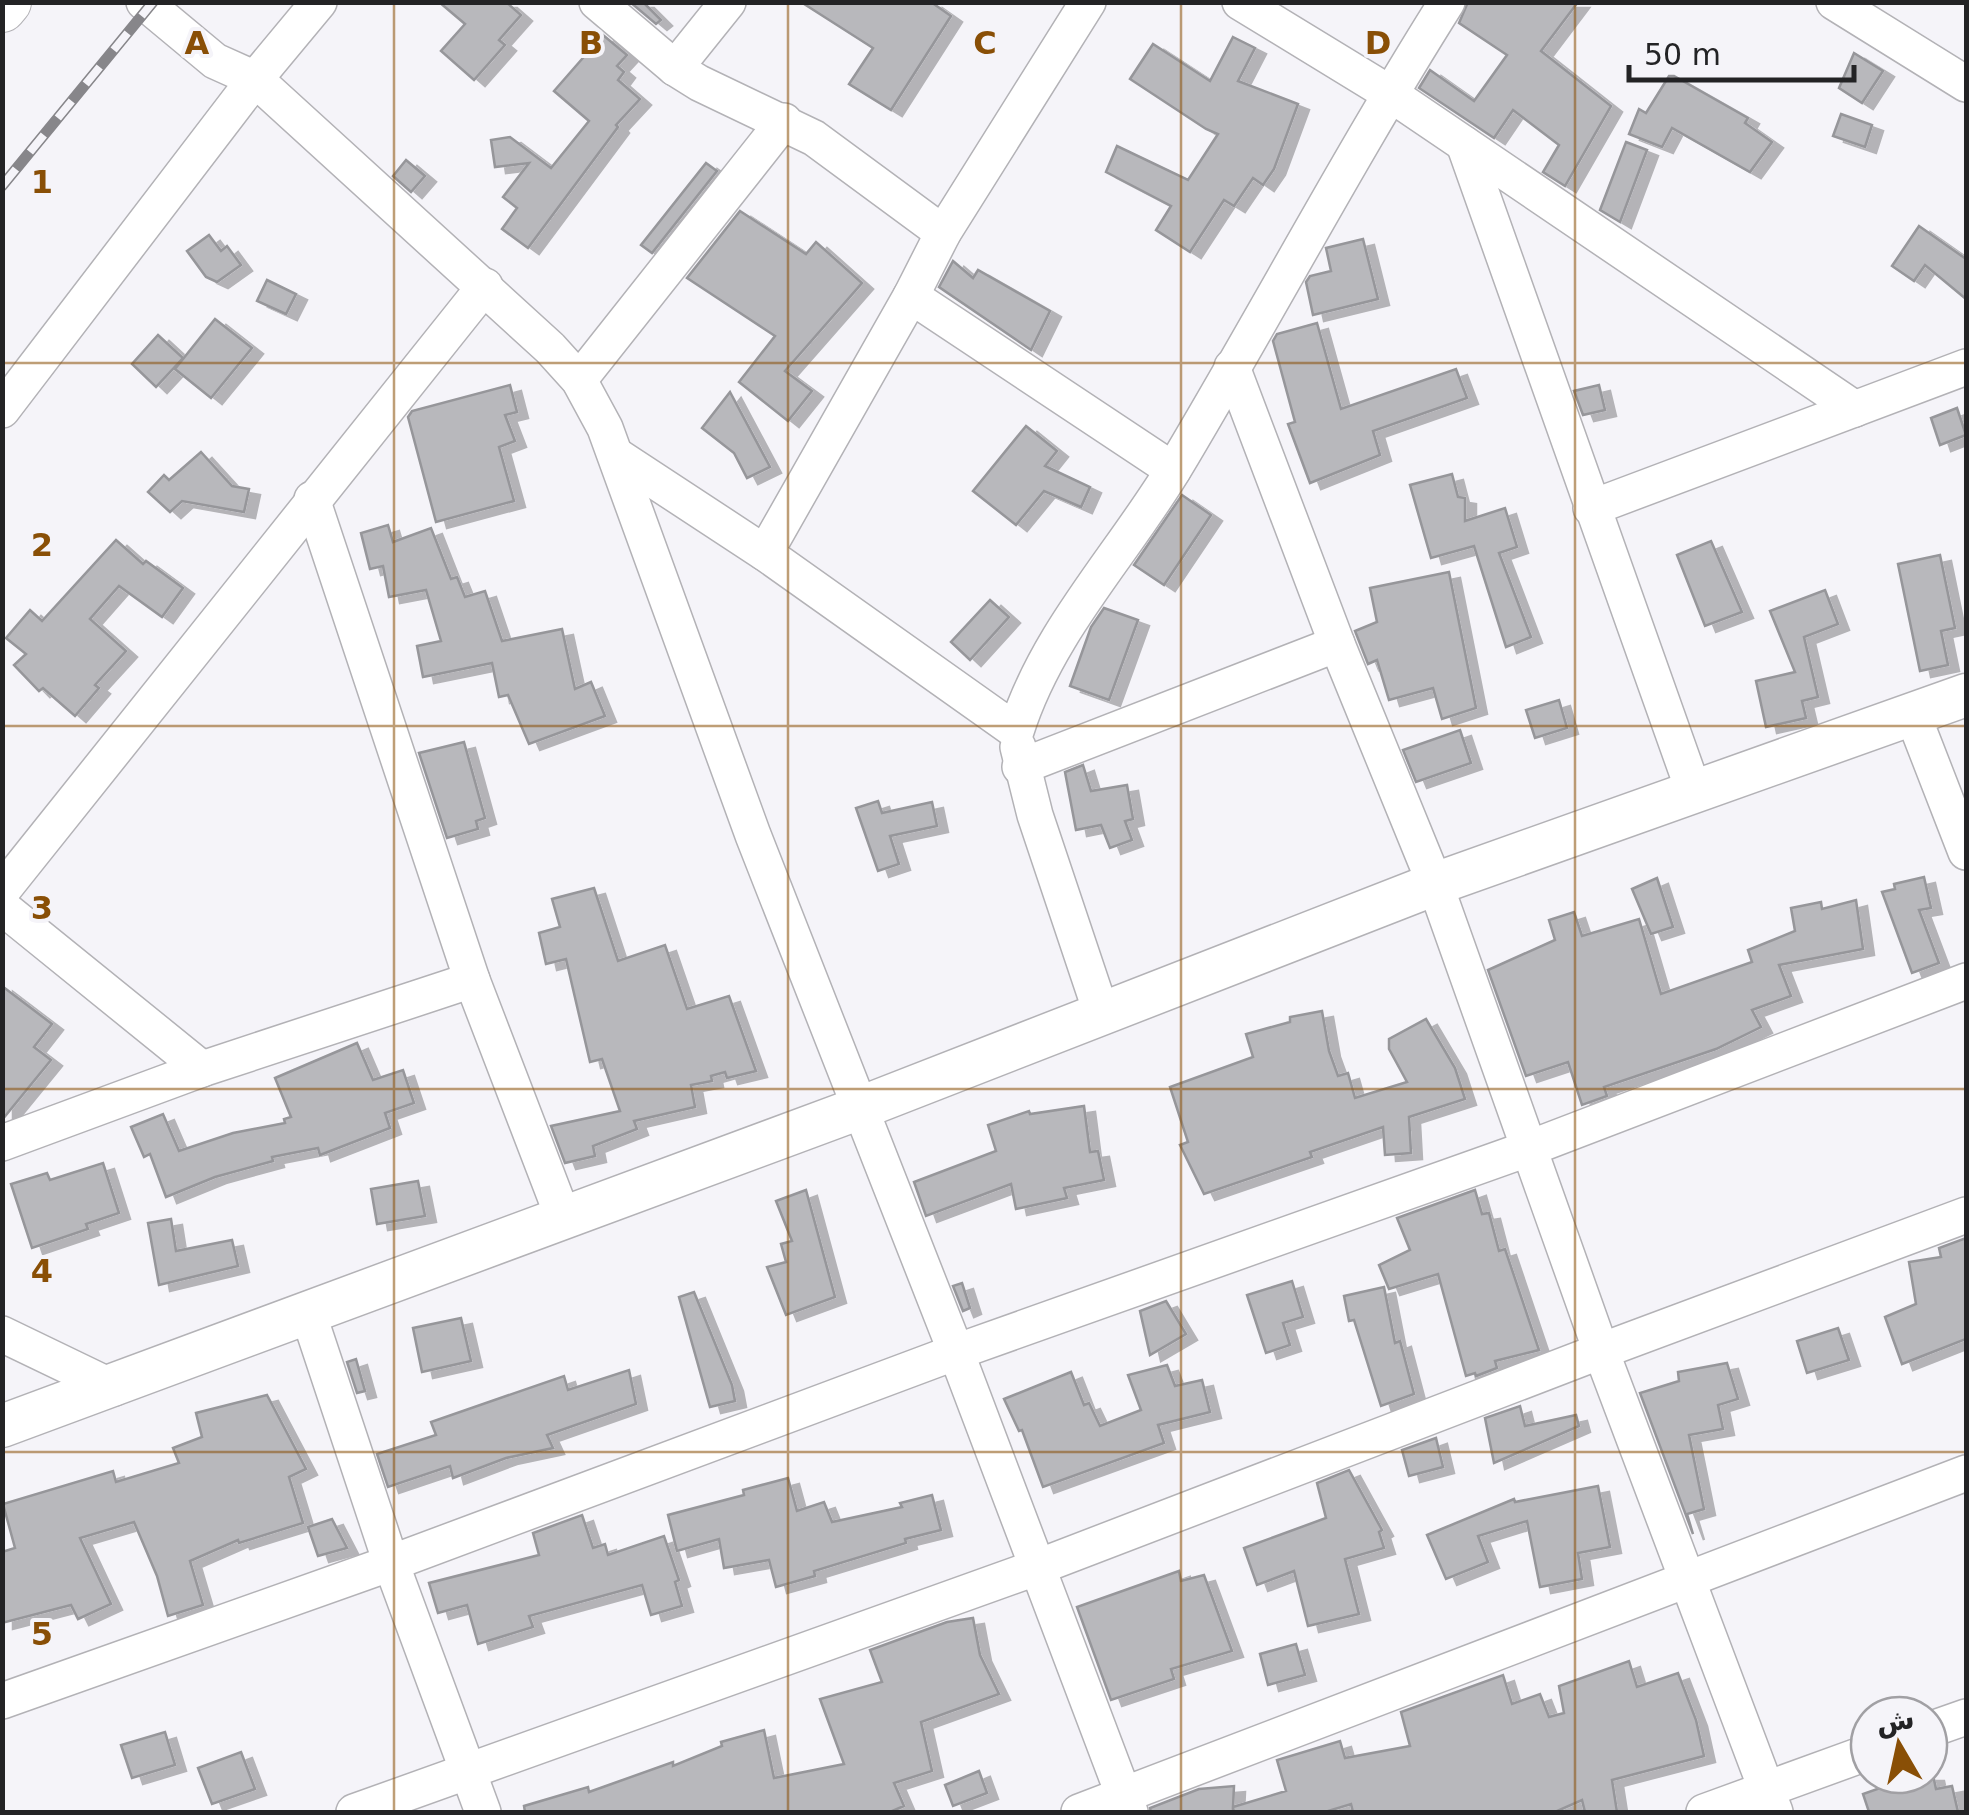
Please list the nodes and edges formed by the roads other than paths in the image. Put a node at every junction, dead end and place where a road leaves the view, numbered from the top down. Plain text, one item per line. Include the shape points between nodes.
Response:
1 (144, 2) edge
2 (319, 2) edge
3 (597, 2) edge
4 (728, 2) edge
5 (1088, 2) edge
6 (1240, 2) edge
7 (1447, 2) edge
8 (1834, 2) edge
9 (674, 68) junction
10 (255, 79) junction
11 (1966, 84) edge
12 (1390, 93) junction
13 (784, 121) junction
14 (1464, 144) junction
15 (943, 234) junction
16 (485, 286) junction
17 (911, 296) junction
18 (1966, 367) edge
19 (1232, 368) junction
20 (580, 380) junction
21 (1855, 409) junction
22 (2, 410) edge
23 (617, 456) junction
24 (1173, 470) junction
25 (312, 499) junction
26 (1591, 508) junction
27 (765, 552) junction
28 (1337, 644) junction
29 (1966, 695) edge
30 (1912, 713) junction
31 (1016, 732) junction
32 (1020, 768) junction
33 (1694, 792) junction
34 (1966, 852) edge
35 (1435, 884) junction
36 (2, 891) edge
37 (2, 907) edge
38 (472, 980) junction
39 (1966, 981) edge
40 (1102, 1012) junction
41 (202, 1069) junction
42 (860, 1108) junction
43 (2, 1143) edge
44 (1530, 1148) junction
45 (1966, 1215) edge
46 (563, 1217) junction
47 (308, 1313) junction
48 (2, 1334) edge
49 (1602, 1351) junction
50 (956, 1352) junction
51 (114, 1388) junction
52 (2, 1426) edge
53 (1966, 1473) edge
54 (392, 1562) junction
55 (1038, 1567) junction
56 (1686, 1579) junction
57 (2, 1701) edge
58 (1849, 1762) edge
59 (469, 1772) junction
60 (1771, 1800) edge
61 (1127, 1805) edge
62 (354, 1812) edge
63 (484, 1812) edge
64 (1080, 1812) edge
65 (1704, 1812) edge

1 - 10 street via 215,61
2 - 10 street
3 - 9 street
4 - 9 street
5 - 15 street
6 - 12 street
7 - 12 street
8 - 11 street
9 - 13 street
10 - 16 street
10 - 22 street
12 - 14 street
12 - 19 street
13 - 15 street
13 - 20 street
14 - 21 street
14 - 26 street
15 - 17 street
16 - 20 street
16 - 25 street
17 - 24 street
17 - 27 street
18 - 21 street
19 - 24 street
19 - 28 street
20 - 23 street
21 - 26 street
23 - 27 street
23 - 42 street
24 - 31 street via 1048,654
25 - 36 street
25 - 38 street
26 - 33 street
27 - 31 street
28 - 32 street
28 - 35 street
29 - 30 street
30 - 33 street
30 - 34 street
31 - 32 street
32 - 40 street
33 - 35 street
35 - 40 street
35 - 44 street
37 - 41 street
38 - 41 street
38 - 46 street
39 - 44 street
40 - 42 street
41 - 43 street
42 - 46 street
42 - 50 street
44 - 49 street
44 - 50 street
45 - 49 street
46 - 47 street
47 - 51 street
47 - 54 street
48 - 51 street
49 - 55 street
49 - 56 street
50 - 54 street
50 - 55 street
51 - 52 street
53 - 56 street
54 - 57 street
54 - 59 street
55 - 59 street
55 - 61 street
56 - 60 street
56 - 61 street
58 - 60 street
59 - 62 street
59 - 63 street
60 - 65 street
61 - 64 street

